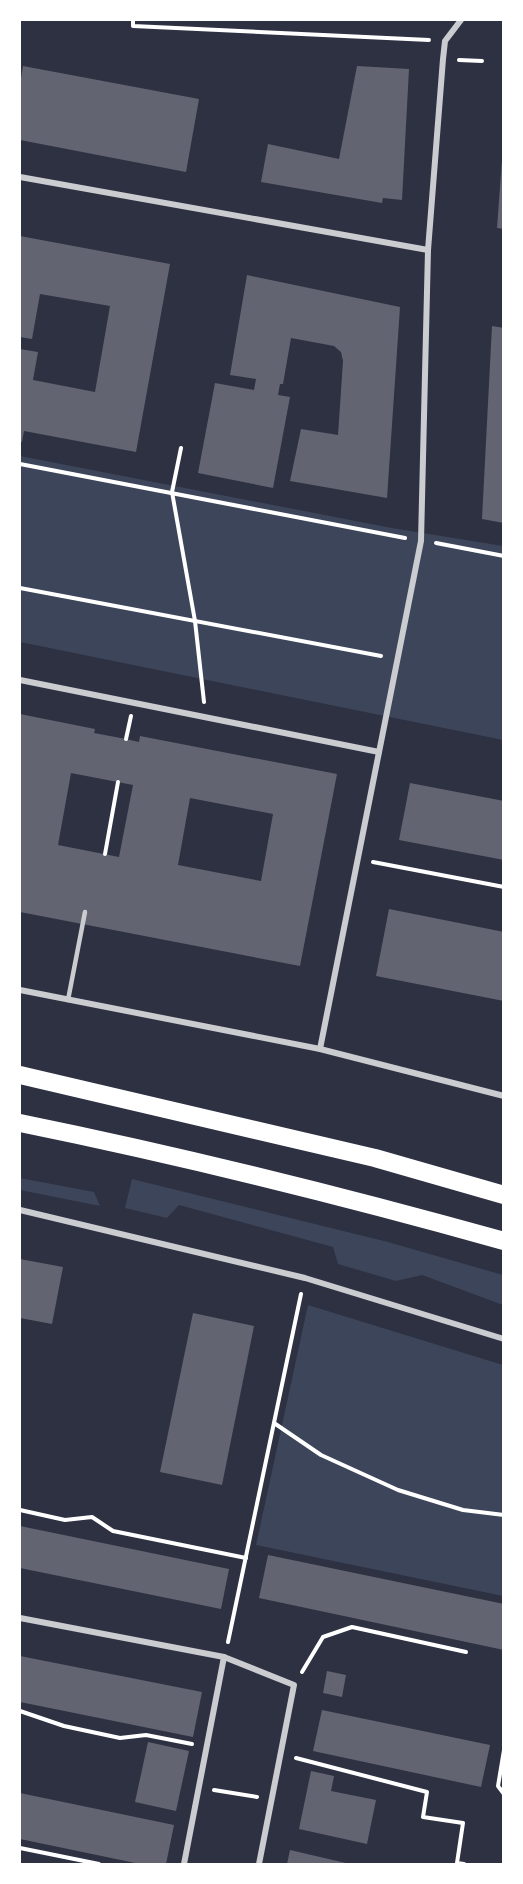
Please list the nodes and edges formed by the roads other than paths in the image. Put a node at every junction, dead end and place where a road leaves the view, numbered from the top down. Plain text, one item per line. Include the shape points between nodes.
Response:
1 (461, 20) edge
2 (20, 177) edge
3 (428, 250) junction
4 (20, 680) edge
5 (379, 752) junction
6 (85, 912) dead end
7 (20, 990) edge
8 (68, 1000) junction
9 (320, 1049) junction
10 (20, 1074) edge
11 (504, 1096) edge
12 (20, 1123) edge
13 (504, 1195) edge
14 (20, 1210) edge
15 (504, 1241) edge
16 (504, 1339) edge
17 (20, 1618) edge
18 (224, 1657) junction
19 (184, 1864) edge
20 (259, 1864) edge

1 - 3 street via 445,40
2 - 3 street
3 - 5 street via 421,541
4 - 5 street
5 - 9 street
6 - 8 lane
7 - 8 street
8 - 9 street
9 - 11 street
10 - 13 highway via 375,1158
12 - 15 highway via 179,1156
14 - 16 street via 305,1278
17 - 18 street
18 - 19 street
18 - 20 street via 294,1685

